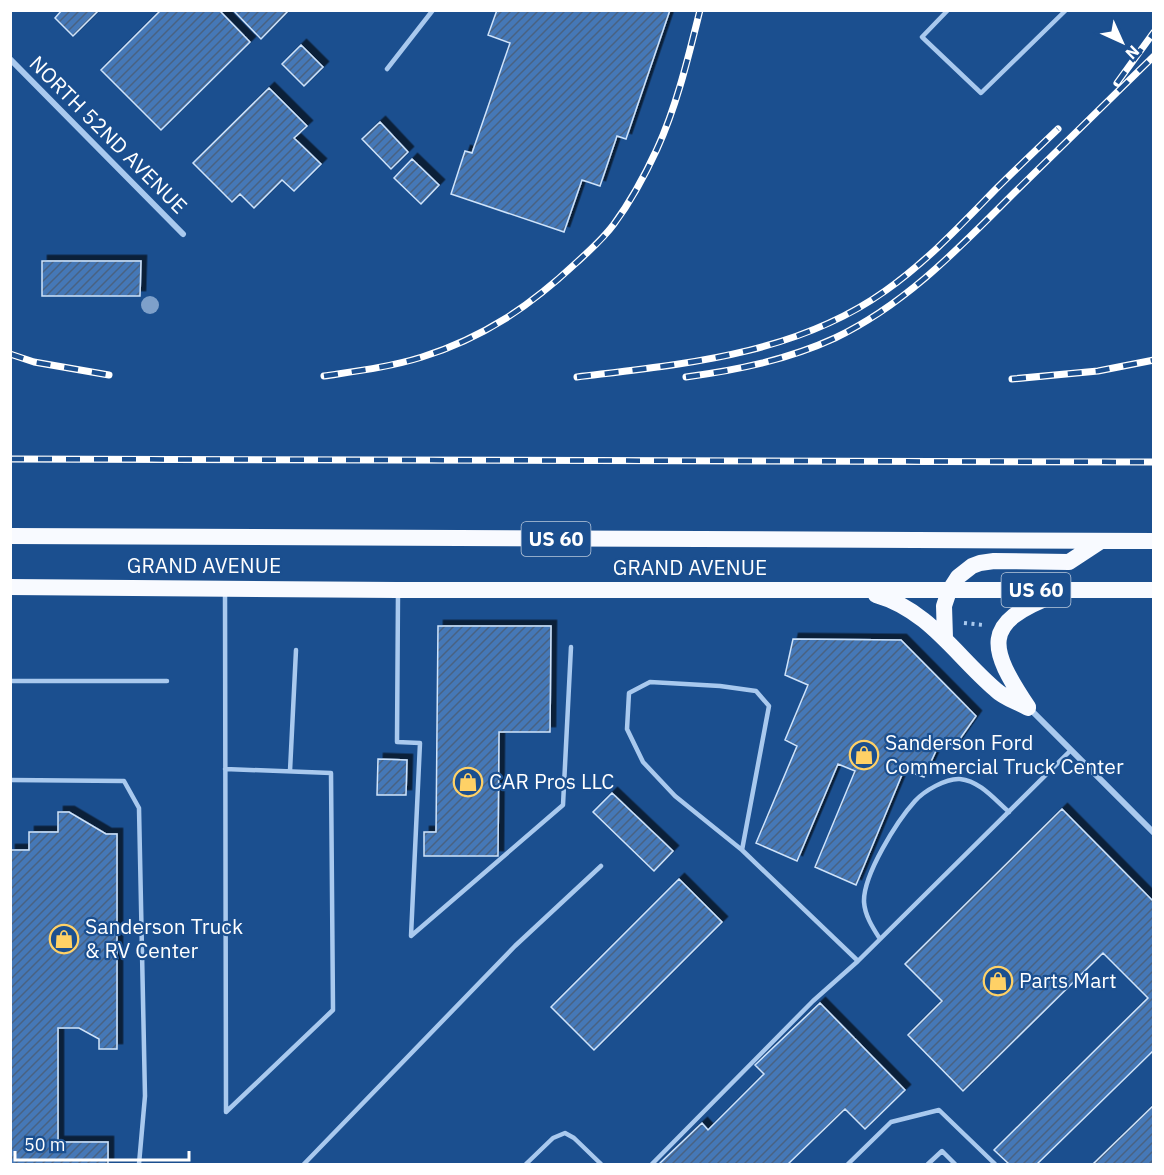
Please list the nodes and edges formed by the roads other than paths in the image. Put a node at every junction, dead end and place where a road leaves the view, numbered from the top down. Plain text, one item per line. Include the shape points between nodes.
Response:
1 (433, 10) edge
2 (948, 10) edge
3 (1066, 10) edge
4 (10, 59) edge
5 (387, 69) dead end
6 (183, 234) dead end
7 (10, 536) edge
8 (1102, 541) junction
9 (1154, 541) edge
10 (10, 587) edge
11 (225, 589) junction
12 (398, 590) junction
13 (852, 590) junction
14 (1066, 590) junction
15 (1154, 590) edge
16 (949, 591) junction
17 (945, 638) junction
18 (571, 647) dead end
19 (296, 650) dead end
20 (10, 681) edge
21 (167, 681) dead end
22 (1028, 708) junction
23 (1071, 750) junction
24 (225, 769) junction
25 (290, 771) junction
26 (10, 780) edge
27 (1009, 812) junction
28 (1154, 832) edge
29 (742, 850) junction
30 (601, 866) dead end
31 (880, 939) junction
32 (858, 961) junction
33 (139, 1164) edge
34 (304, 1164) edge
35 (526, 1164) edge
36 (601, 1164) edge
37 (652, 1164) edge
38 (848, 1164) edge
39 (928, 1164) edge
40 (956, 1164) edge
41 (995, 1164) edge

1 - 5 lane
2 - 3 lane via 922,37 981,93
4 - 6 street, NORTH 52ND AVENUE
7 - 8 highway, GRAND AVENUE / US 60
8 - 9 highway, GRAND AVENUE / US 60
8 - 16 highway via 1069,562 980,563 958,577
10 - 11 highway, GRAND AVENUE / US 60
11 - 12 highway, GRAND AVENUE / US 60
11 - 24 lane
12 - 13 highway, GRAND AVENUE / US 60
12 - 18 lane via 397,742 420,743 411,936 563,805
13 - 16 highway, GRAND AVENUE / US 60
13 - 17 highway via 878,595 907,608
14 - 15 highway, GRAND AVENUE / US 60
14 - 16 highway, GRAND AVENUE / US 60
14 - 22 highway via 1017,613 997,642 1008,676
16 - 17 highway via 944,606
17 - 22 highway via 997,692
19 - 25 lane
20 - 21 lane
22 - 23 street
23 - 27 lane
23 - 28 street
24 - 25 lane
24 - 25 lane via 226,1112 333,1010 332,773
26 - 33 lane via 124,781 139,808 145,1096
27 - 31 lane
27 - 31 lane via 981,787 959,779 935,786 916,800 867,879 864,902
29 - 29 lane via 675,796 643,762 627,729 629,693 650,682 720,686 756,691 769,706
29 - 32 lane
30 - 34 lane via 515,946
31 - 32 lane
32 - 37 lane via 813,1001
35 - 36 lane via 565,1132
38 - 41 lane via 891,1122 939,1110
39 - 40 lane via 942,1151

